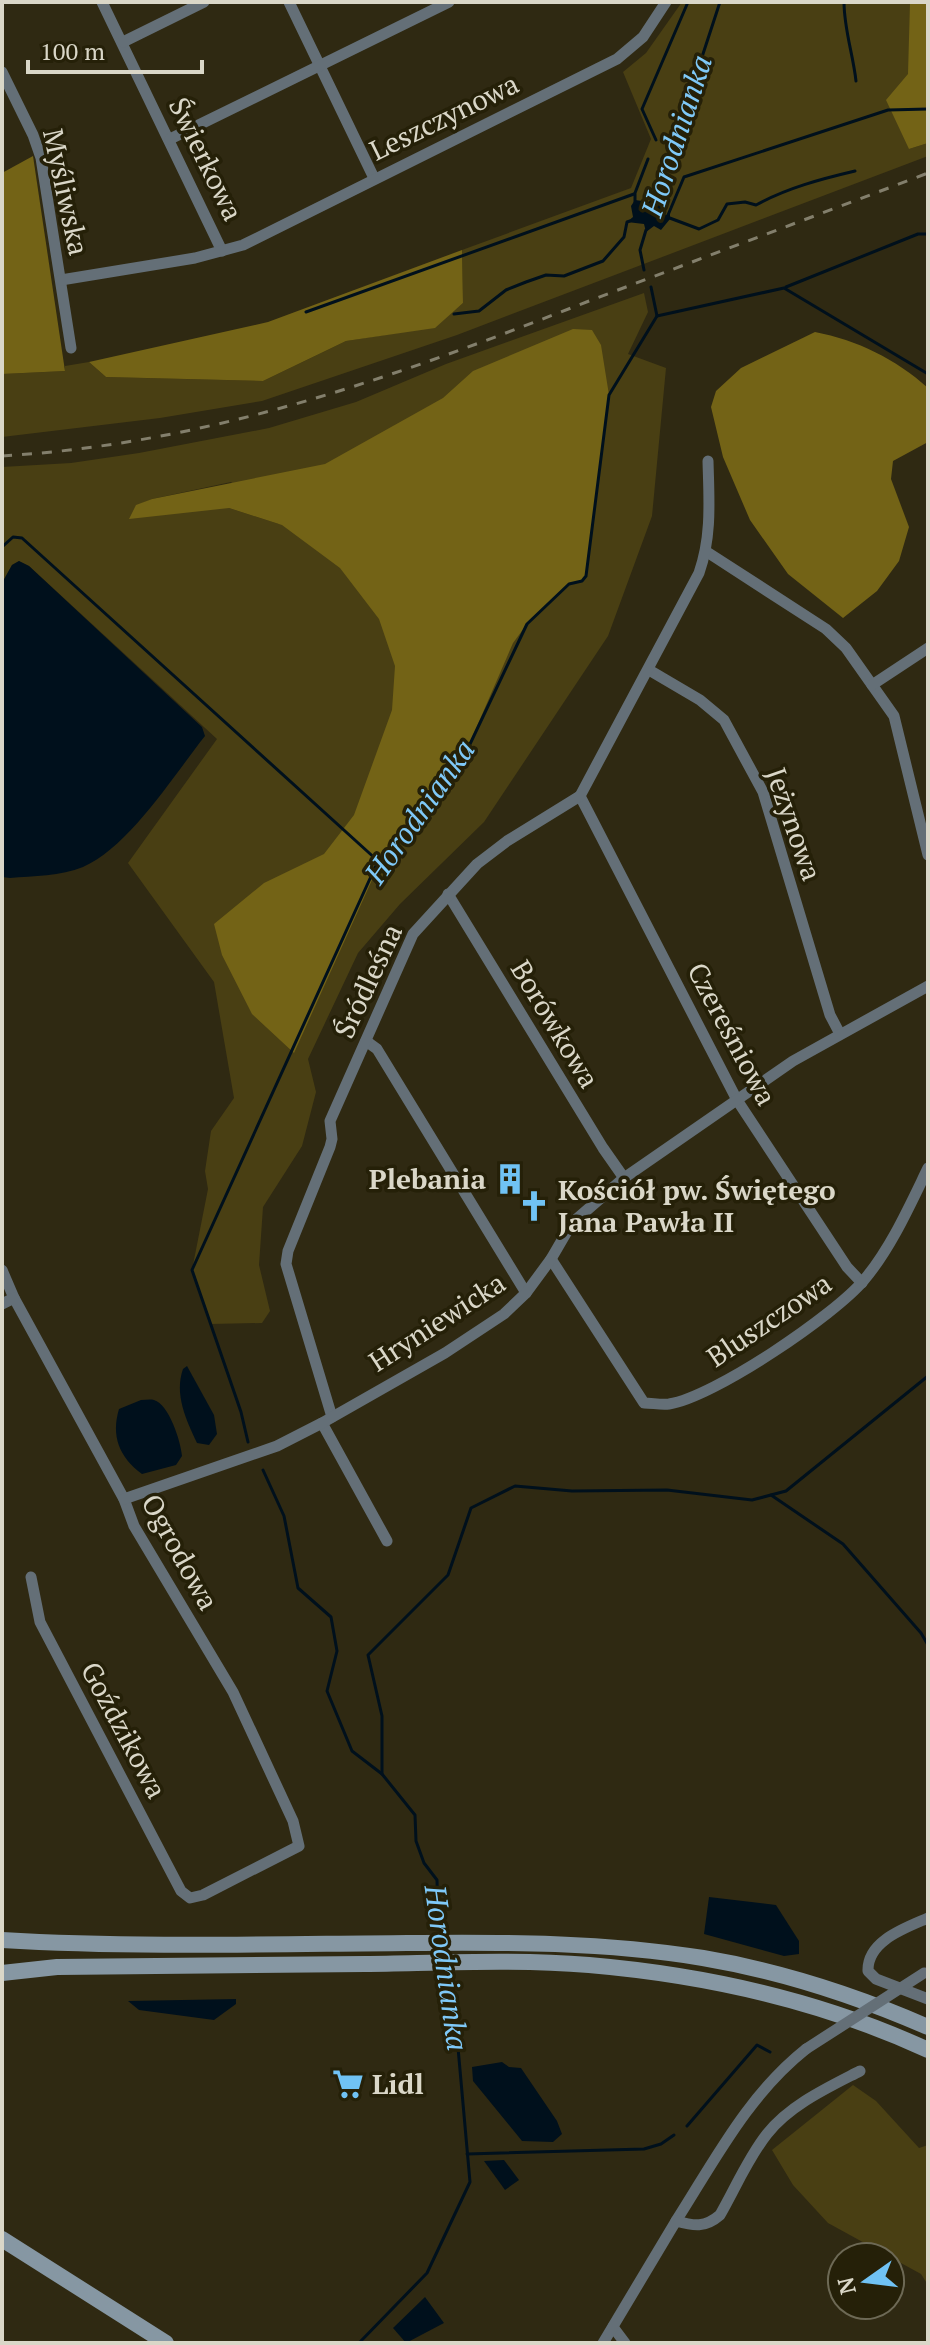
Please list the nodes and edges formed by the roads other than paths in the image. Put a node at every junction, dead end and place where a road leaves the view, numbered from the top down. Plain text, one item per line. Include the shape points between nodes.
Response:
1 (102, 2) edge
2 (204, 2) edge
3 (289, 2) edge
4 (449, 2) edge
5 (666, 2) edge
6 (426, 7) edge
7 (123, 42) junction
8 (320, 65) junction
9 (2, 72) edge
10 (170, 139) junction
11 (374, 178) junction
12 (222, 251) junction
13 (61, 280) junction
14 (71, 348) dead end
15 (708, 461) dead end
16 (707, 552) junction
17 (928, 648) edge
18 (649, 670) junction
19 (872, 685) junction
20 (580, 796) junction
21 (928, 855) edge
22 (448, 894) junction
23 (928, 986) edge
24 (840, 1034) junction
25 (366, 1041) junction
26 (737, 1100) junction
27 (928, 1168) edge
28 (624, 1178) junction
29 (551, 1259) junction
30 (2, 1270) edge
31 (862, 1283) junction
32 (526, 1293) junction
33 (14, 1298) junction
34 (2, 1304) edge
35 (327, 1420) junction
36 (124, 1499) junction
37 (387, 1541) dead end
38 (31, 1577) dead end
39 (190, 1898) joint
40 (928, 1918) edge
41 (2, 1940) edge
42 (926, 1972) edge
43 (2, 1973) edge
44 (928, 1999) edge
45 (928, 2027) edge
46 (928, 2050) edge
47 (860, 2071) dead end
48 (676, 2221) junction
49 (2, 2239) edge
50 (613, 2327) junction
51 (166, 2343) edge
52 (603, 2343) edge
53 (625, 2343) edge

1 - 7 street, Świerkowa
2 - 7 street
3 - 8 street
4 - 6 street
5 - 11 street, Leszczynowa via 643,37 617,59
6 - 8 street
7 - 10 street, Świerkowa
8 - 10 street
8 - 11 street
9 - 13 street, Myśliwska via 41,158
10 - 12 street, Świerkowa
11 - 12 street, Leszczynowa
12 - 13 street, Myśliwska
13 - 14 street, Myśliwska
15 - 16 street, Śródleśna
16 - 18 street, Śródleśna
16 - 19 street via 826,629
17 - 19 street
18 - 20 street, Śródleśna
18 - 24 street, Jeżynowa via 724,720 763,792
19 - 21 street via 898,728
20 - 22 street, Śródleśna via 507,841
20 - 26 street, Czereśniowa
22 - 25 street, Śródleśna via 413,934
22 - 28 street, Borówkowa
23 - 24 street, Hryniewicka
24 - 26 street, Hryniewicka
25 - 32 street via 377,1049
25 - 35 street, Śródleśna via 330,1121 330,1147 286,1264
26 - 28 street, Hryniewicka
26 - 31 street, Czereśniowa
27 - 31 street, Bluszczowa
28 - 29 street, Hryniewicka via 572,1223
29 - 31 street, Bluszczowa via 644,1403 669,1404 719,1386
29 - 32 street, Hryniewicka
30 - 33 street, Ogrodowa
32 - 35 street, Hryniewicka via 445,1353
33 - 34 street
33 - 36 street, Ogrodowa
35 - 36 street, Hryniewicka via 277,1446
35 - 37 street, Śródleśna
36 - 39 street, Ogrodowa via 134,1526 233,1692 293,1821 299,1846
38 - 39 street, Goździkowa via 40,1622 181,1891
40 - 44 street via 881,1943 868,1971
41 - 45 main road via 583,1944 705,1959 840,1993
42 - 48 street, bridge via 781,2069 747,2109
43 - 46 main road via 57,1967 587,1965 706,1980 791,2001
47 - 48 street via 779,2121 712,2222 694,2226
48 - 50 street
49 - 51 main road
50 - 52 street
50 - 53 street

